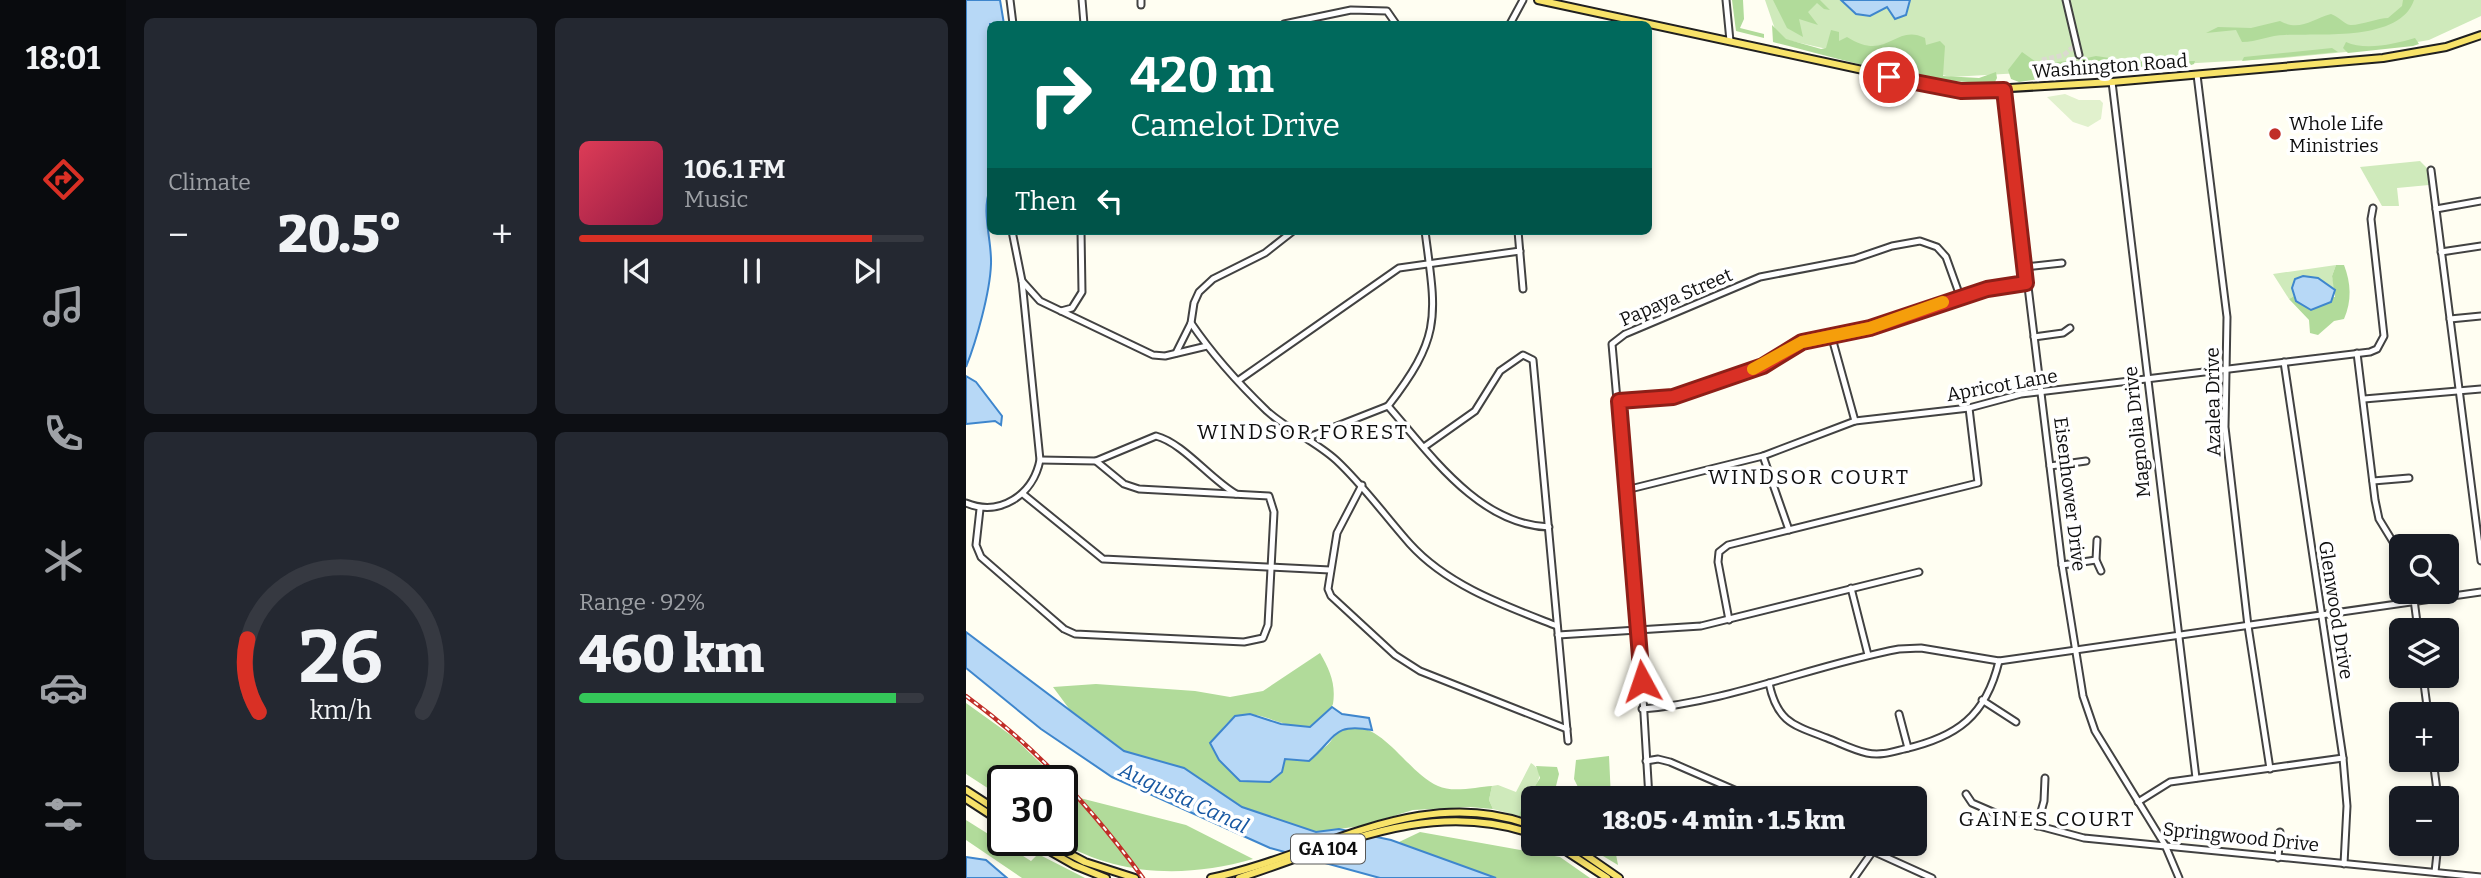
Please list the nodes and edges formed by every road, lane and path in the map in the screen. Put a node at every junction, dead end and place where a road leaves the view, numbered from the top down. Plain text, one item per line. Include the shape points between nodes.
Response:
1 (1010, 0) edge
2 (1082, 0) edge
3 (1523, 0) edge
4 (1538, 0) edge
5 (1726, 0) edge
6 (2066, 0) edge
7 (1013, 21) edge
8 (1084, 21) edge
9 (1298, 21) edge
10 (1394, 21) edge
11 (1512, 21) edge
12 (1636, 21) edge
13 (1652, 24) edge
14 (2481, 35) edge
15 (1730, 41) junction
16 (2078, 55) dead end
17 (2197, 75) junction
18 (2112, 82) junction
19 (2004, 90) junction
20 (2431, 170) dead end
21 (2481, 201) edge
22 (2373, 208) dead end
23 (2436, 209) junction
24 (1013, 235) edge
25 (1081, 235) edge
26 (1288, 235) edge
27 (1426, 235) edge
28 (1518, 235) edge
29 (2481, 246) edge
30 (1520, 251) junction
31 (2441, 252) junction
32 (2062, 263) dead end
33 (1430, 264) junction
34 (2024, 267) junction
35 (1022, 281) junction
36 (2026, 283) junction
37 (1523, 289) dead end
38 (1960, 296) junction
39 (1040, 301) junction
40 (1024, 303) junction
41 (1061, 311) junction
42 (2481, 316) edge
43 (2450, 319) junction
44 (1191, 323) junction
45 (2070, 328) dead end
46 (2034, 337) junction
47 (1832, 338) junction
48 (1207, 346) junction
49 (1176, 352) junction
50 (2357, 353) junction
51 (2284, 362) junction
52 (2228, 367) junction
53 (2147, 378) junction
54 (1239, 380) junction
55 (2481, 389) edge
56 (2458, 392) junction
57 (2041, 393) junction
58 (2364, 399) junction
59 (1619, 401) junction
60 (1388, 406) junction
61 (1969, 408) junction
62 (1855, 421) junction
63 (1309, 437) junction
64 (1424, 447) junction
65 (1763, 456) junction
66 (1040, 460) junction
67 (1096, 461) junction
68 (2086, 461) dead end
69 (2050, 466) junction
70 (2409, 478) dead end
71 (2373, 481) junction
72 (1362, 485) junction
73 (1626, 490) junction
74 (1023, 494) junction
75 (1237, 494) junction
76 (966, 503) edge
77 (980, 509) junction
78 (2479, 521) edge
79 (1549, 527) junction
80 (1789, 530) junction
81 (2389, 535) edge
82 (2096, 540) dead end
83 (2096, 560) junction
84 (2481, 561) edge
85 (2062, 565) junction
86 (1270, 566) junction
87 (1330, 570) junction
88 (2101, 571) dead end
89 (1919, 572) dead end
90 (1851, 588) junction
91 (2481, 592) edge
92 (2459, 594) edge
93 (2389, 603) edge
94 (2323, 615) junction
95 (1729, 620) junction
96 (1557, 626) junction
97 (2248, 626) junction
98 (1638, 630) junction
99 (1558, 635) junction
100 (2177, 636) junction
101 (2075, 650) junction
102 (1868, 655) junction
103 (1999, 660) junction
104 (1769, 683) junction
105 (1982, 700) junction
106 (1642, 709) junction
107 (1899, 714) dead end
108 (2016, 722) dead end
109 (1567, 729) junction
110 (1568, 741) dead end
111 (1908, 748) junction
112 (2343, 758) junction
113 (1646, 761) junction
114 (2270, 769) junction
115 (2045, 778) dead end
116 (2196, 778) junction
117 (1648, 786) edge
118 (1725, 786) edge
119 (966, 790) edge
120 (1966, 794) dead end
121 (966, 799) edge
122 (2138, 802) junction
123 (987, 804) edge
124 (987, 813) edge
125 (1521, 822) edge
126 (2036, 827) junction
127 (1521, 831) edge
128 (2280, 832) dead end
129 (2165, 845) junction
130 (1058, 856) edge
131 (1073, 856) edge
132 (1573, 856) edge
133 (1587, 856) edge
134 (1869, 856) edge
135 (1884, 856) edge
136 (2437, 856) edge
137 (2278, 858) junction
138 (2344, 864) junction
139 (2435, 873) junction
140 (2481, 877) edge
141 (1106, 878) edge
142 (1135, 878) edge
143 (1211, 878) edge
144 (1240, 878) edge
145 (1607, 878) edge
146 (1619, 878) edge
147 (1854, 878) edge
148 (1931, 878) edge
149 (2179, 878) edge

1 - 7 street
2 - 8 street
3 - 11 street
4 - 12 main road, Washington Road
5 - 15 street
6 - 16 street
9 - 10 street via 1351,10 1387,11
13 - 15 main road, Washington Road
14 - 17 main road, Washington Road via 2403,56
15 - 19 main road, Washington Road via 1939,88
17 - 18 main road, Washington Road
17 - 52 street, Azalea Drive via 2227,317
18 - 19 main road, Washington Road
18 - 53 street, Magnolia Drive
19 - 34 street, Eisenhower Drive
20 - 23 street
21 - 23 street
22 - 50 street, Apricot Lane via 2384,336 2376,349
23 - 31 street
24 - 35 street
25 - 41 street via 1082,292 1073,308
26 - 44 street via 1265,253 1213,279 1194,303
27 - 33 street
28 - 30 street
29 - 31 street
30 - 33 street
30 - 37 street
31 - 43 street
32 - 34 street
33 - 54 street via 1399,268
33 - 60 street via 1435,312 1431,335
34 - 36 street, Eisenhower Drive
35 - 39 street
35 - 40 street
36 - 38 street
36 - 46 street, Eisenhower Drive
38 - 47 street
38 - 59 street, Papaya Street via 1946,257 1937,247 1920,241 1760,277 1625,334 1612,344
39 - 40 street via 1029,297
39 - 41 street
40 - 66 street
41 - 49 street via 1153,355
42 - 43 street
43 - 56 street
44 - 48 street
44 - 49 street
45 - 46 street
46 - 57 street, Eisenhower Drive
47 - 59 street via 1802,342 1763,366 1673,397
47 - 62 street
48 - 49 street
48 - 54 street
50 - 51 street, Apricot Lane
50 - 58 street
51 - 52 street, Apricot Lane
51 - 94 street, Glenwood Drive
52 - 53 street, Apricot Lane
52 - 97 street, Azalea Drive via 2225,427
53 - 57 street, Apricot Lane
53 - 100 street, Magnolia Drive
54 - 63 street via 1269,413
55 - 56 street
56 - 58 street
56 - 78 street
57 - 61 street, Apricot Lane
57 - 69 street, Eisenhower Drive
58 - 71 street
59 - 73 street, Papaya Street
60 - 63 street
60 - 64 street
61 - 62 street, Apricot Lane
61 - 80 street via 1978,483
62 - 65 street, Apricot Lane
63 - 72 street
64 - 79 street via 1476,498 1524,524
64 - 79 street via 1475,411 1508,363 1529,356 1536,370
65 - 73 street, Apricot Lane
65 - 80 street
66 - 67 street
66 - 74 street via 1035,478
67 - 75 street via 1115,478 1139,489
67 - 75 street via 1156,436
68 - 69 street
69 - 85 street, Eisenhower Drive
70 - 71 street
71 - 81 street via 2379,519
72 - 87 street via 1337,533
72 - 96 street via 1412,546 1435,565 1485,597
73 - 98 street, Papaya Street
74 - 77 street via 1012,502
74 - 86 street via 1103,559
75 - 86 street via 1269,496 1274,505
76 - 77 street
77 - 86 street via 976,545 981,558 1075,634 1244,642 1263,638 1268,625
78 - 84 street
79 - 96 street
80 - 95 street via 1728,545 1719,552
82 - 83 street
83 - 85 street
83 - 88 street
85 - 101 street, Eisenhower Drive
86 - 87 street
87 - 109 street via 1331,596 1395,655 1420,671
89 - 90 street
90 - 95 street
90 - 102 street
91 - 92 street
93 - 94 street
94 - 97 street
94 - 112 street, Glenwood Drive
95 - 98 street
96 - 99 street
97 - 100 street
97 - 114 street, Azalea Drive
98 - 99 street
98 - 106 street, Papaya Street
99 - 109 street
100 - 101 street
100 - 116 street, Magnolia Drive
101 - 103 street
101 - 122 street, Eisenhower Drive via 2087,713
102 - 103 street via 1921,648
102 - 104 street
103 - 105 street via 1994,681
104 - 106 street
104 - 111 street via 1779,714 1798,726 1868,753
105 - 108 street
105 - 111 street via 1950,735
106 - 113 street, Papaya Street
107 - 111 street
109 - 110 street
112 - 114 street
112 - 138 street, Glenwood Drive via 2347,806
113 - 117 street, Papaya Street
113 - 118 street via 1670,762
114 - 116 street
115 - 126 street
116 - 122 street via 2170,782
119 - 123 main road
120 - 126 street, Springwood Drive via 1982,808
121 - 124 main road
122 - 129 street, Eisenhower Drive
125 - 143 main road, GA 104 via 1465,813 1425,813
126 - 129 street, Springwood Drive via 2084,838
127 - 144 main road, GA 104 via 1472,821 1424,821
128 - 137 street
129 - 137 street, Springwood Drive
129 - 149 street, Eisenhower Drive
130 - 141 main road
131 - 142 main road
132 - 145 main road
133 - 146 main road
134 - 147 street
135 - 148 street
136 - 139 street
137 - 138 street, Springwood Drive
138 - 139 street, Springwood Drive
139 - 140 street, Springwood Drive

